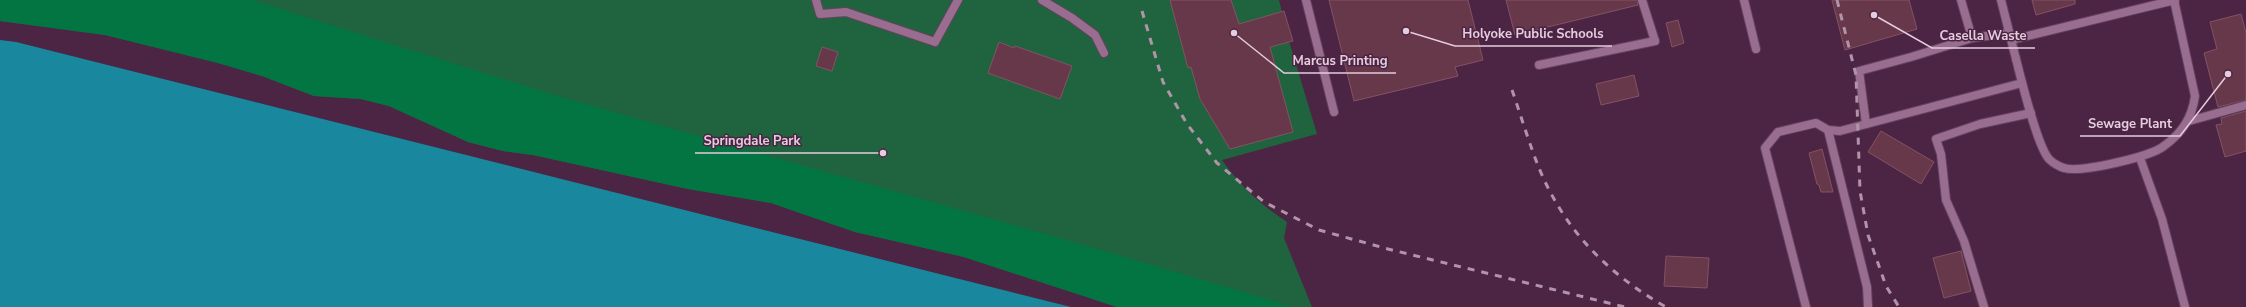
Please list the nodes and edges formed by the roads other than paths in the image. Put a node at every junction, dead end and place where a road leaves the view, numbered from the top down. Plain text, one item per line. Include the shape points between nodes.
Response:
1 (816, 0) edge
2 (958, 0) edge
3 (1042, 0) edge
4 (1306, 0) edge
5 (1642, 0) edge
6 (1744, 0) edge
7 (1961, 0) edge
8 (2001, 0) edge
9 (2174, 0) edge
10 (2010, 36) junction
11 (1972, 38) junction
12 (1756, 49) dead end
13 (1104, 53) dead end
14 (1539, 66) dead end
15 (2022, 83) junction
16 (2246, 105) edge
17 (1334, 112) dead end
18 (2031, 113) junction
19 (2189, 121) junction
20 (1866, 124) junction
21 (1828, 130) junction
22 (2140, 158) junction
23 (1806, 307) edge
24 (1868, 307) edge
25 (1984, 307) edge
26 (2185, 307) edge

1 - 2 street via 820,14 846,12 935,42
3 - 13 street via 1095,35
4 - 17 street
5 - 14 street via 1655,41
6 - 12 street
7 - 11 street
8 - 10 street
9 - 10 street
9 - 19 street via 2195,96
10 - 11 street
10 - 15 street
11 - 20 street via 1859,71
15 - 18 street
15 - 20 street
16 - 19 street
18 - 22 street via 2050,160 2064,168 2082,168
18 - 25 street via 1980,124 1936,139 1941,154 1946,200 1964,241
19 - 22 street via 2180,133 2163,147
20 - 21 street via 1840,131
21 - 23 street via 1816,123 1791,127 1778,132 1765,148
21 - 24 street via 1867,287
22 - 26 street via 2162,219

